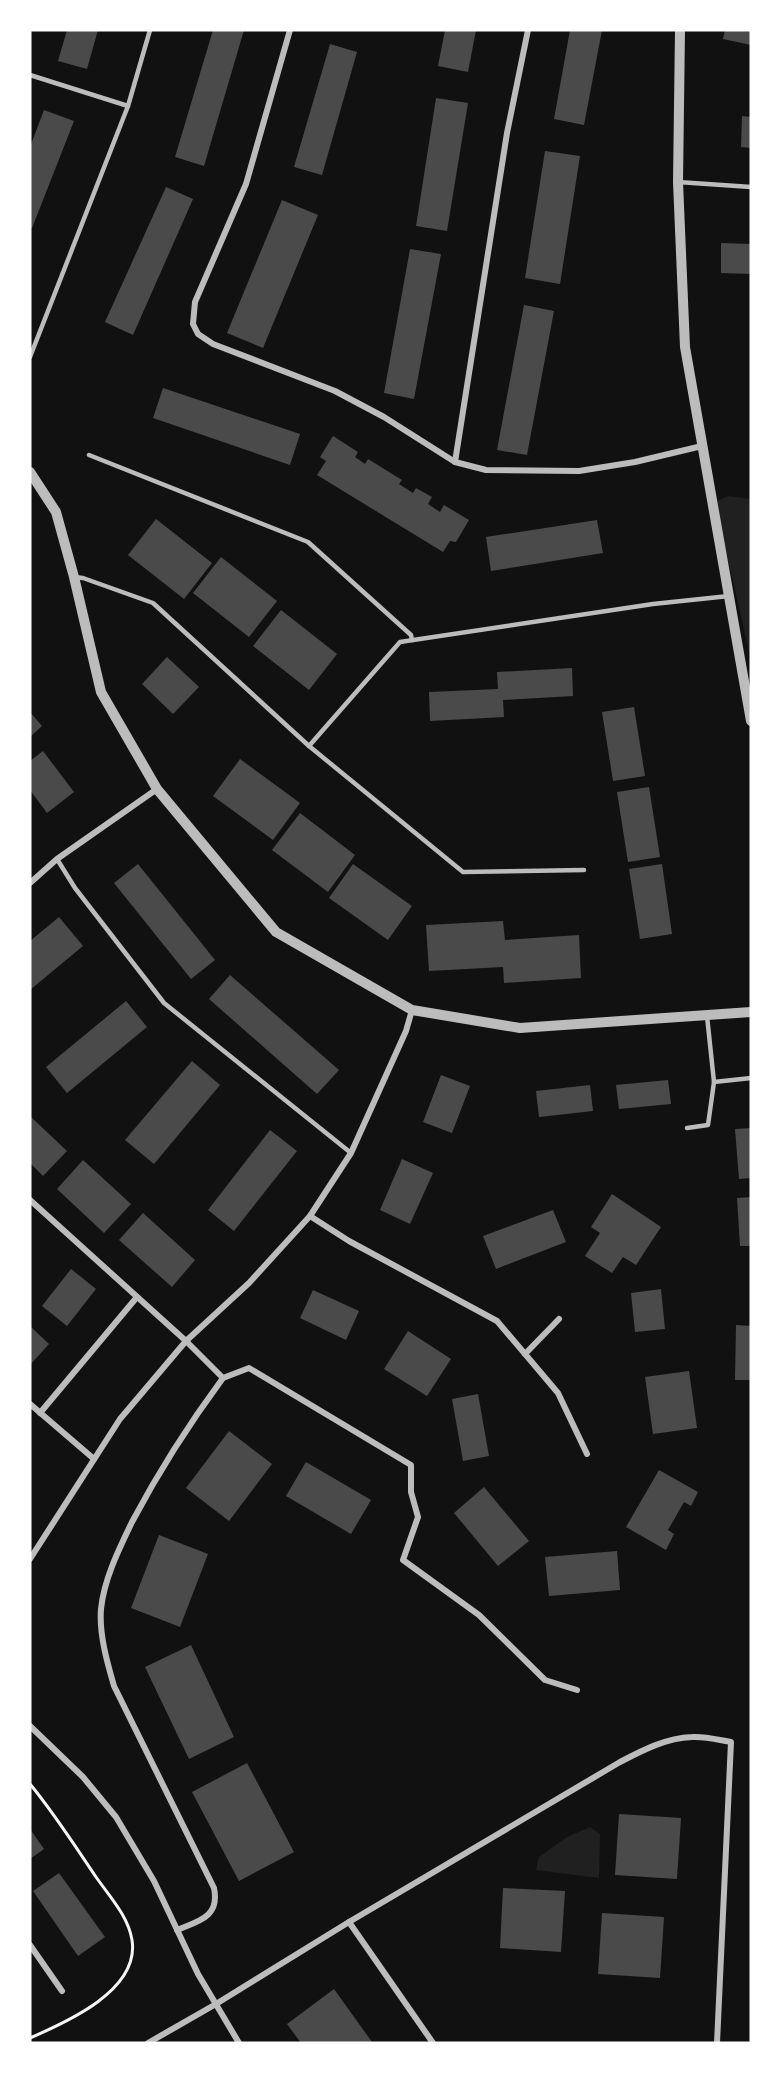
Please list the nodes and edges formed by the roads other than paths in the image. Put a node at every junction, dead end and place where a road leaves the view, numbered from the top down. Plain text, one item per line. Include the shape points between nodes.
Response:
1 (150, 30) edge
2 (290, 30) edge
3 (528, 30) edge
4 (680, 30) edge
5 (30, 75) edge
6 (128, 106) junction
7 (678, 182) junction
8 (751, 187) edge
9 (30, 357) edge
10 (702, 446) junction
11 (89, 455) dead end
12 (455, 462) junction
13 (30, 472) edge
14 (74, 577) junction
15 (729, 596) junction
16 (412, 640) junction
17 (751, 721) edge
18 (309, 746) junction
19 (157, 789) junction
20 (57, 859) junction
21 (584, 870) dead end
22 (30, 882) edge
23 (412, 1010) junction
24 (751, 1012) edge
25 (707, 1016) junction
26 (751, 1078) edge
27 (714, 1082) junction
28 (687, 1128) dead end
29 (351, 1153) junction
30 (30, 1200) edge
31 (310, 1216) junction
32 (137, 1297) junction
33 (560, 1319) dead end
34 (186, 1341) junction
35 (525, 1354) junction
36 (223, 1378) junction
37 (30, 1404) edge
38 (40, 1413) junction
39 (587, 1454) dead end
40 (94, 1459) junction
41 (30, 1559) edge
42 (578, 1690) dead end
43 (30, 1726) edge
44 (349, 1922) junction
45 (177, 1930) junction
46 (30, 1945) edge
47 (62, 1991) dead end
48 (216, 2004) junction
49 (148, 2043) edge
50 (239, 2043) edge
51 (433, 2043) edge
52 (717, 2043) edge

1 - 6 lane
2 - 12 street via 246,184 195,302 193,324 198,334 213,344 335,391
3 - 12 street via 507,133
4 - 7 street
5 - 6 lane
6 - 9 lane
7 - 8 lane
7 - 10 street via 685,347
10 - 12 street via 579,471 486,470
10 - 15 street
11 - 16 lane via 308,542
13 - 14 street via 56,512
14 - 18 lane via 153,603
14 - 19 street via 101,692
15 - 16 lane
15 - 17 street
16 - 18 lane via 400,642
18 - 21 lane via 463,872
19 - 20 street
19 - 23 street via 276,932
20 - 22 street
20 - 29 lane via 164,1003
23 - 25 street via 520,1028
23 - 29 street
24 - 25 street
25 - 27 lane
26 - 27 lane
27 - 28 lane via 708,1125
29 - 31 street
30 - 32 street
31 - 34 street via 249,1283
31 - 35 street via 497,1321
32 - 34 street
32 - 38 street
33 - 35 street
34 - 36 street
34 - 40 street via 120,1419
35 - 39 street via 558,1393
36 - 42 street via 249,1368 411,1465 411,1492 418,1517 403,1560 479,1614 545,1680
36 - 45 street via 191,1421 144,1501 114,1561 101,1610 114,1686 214,1888 215,1903 209,1915
37 - 38 street
38 - 40 street
40 - 41 street
43 - 45 street via 83,1777 116,1817 154,1881
44 - 48 street
44 - 51 street
44 - 52 street via 645,1749 670,1739 694,1737 731,1742
45 - 48 street
46 - 47 street
48 - 49 street
48 - 50 street

